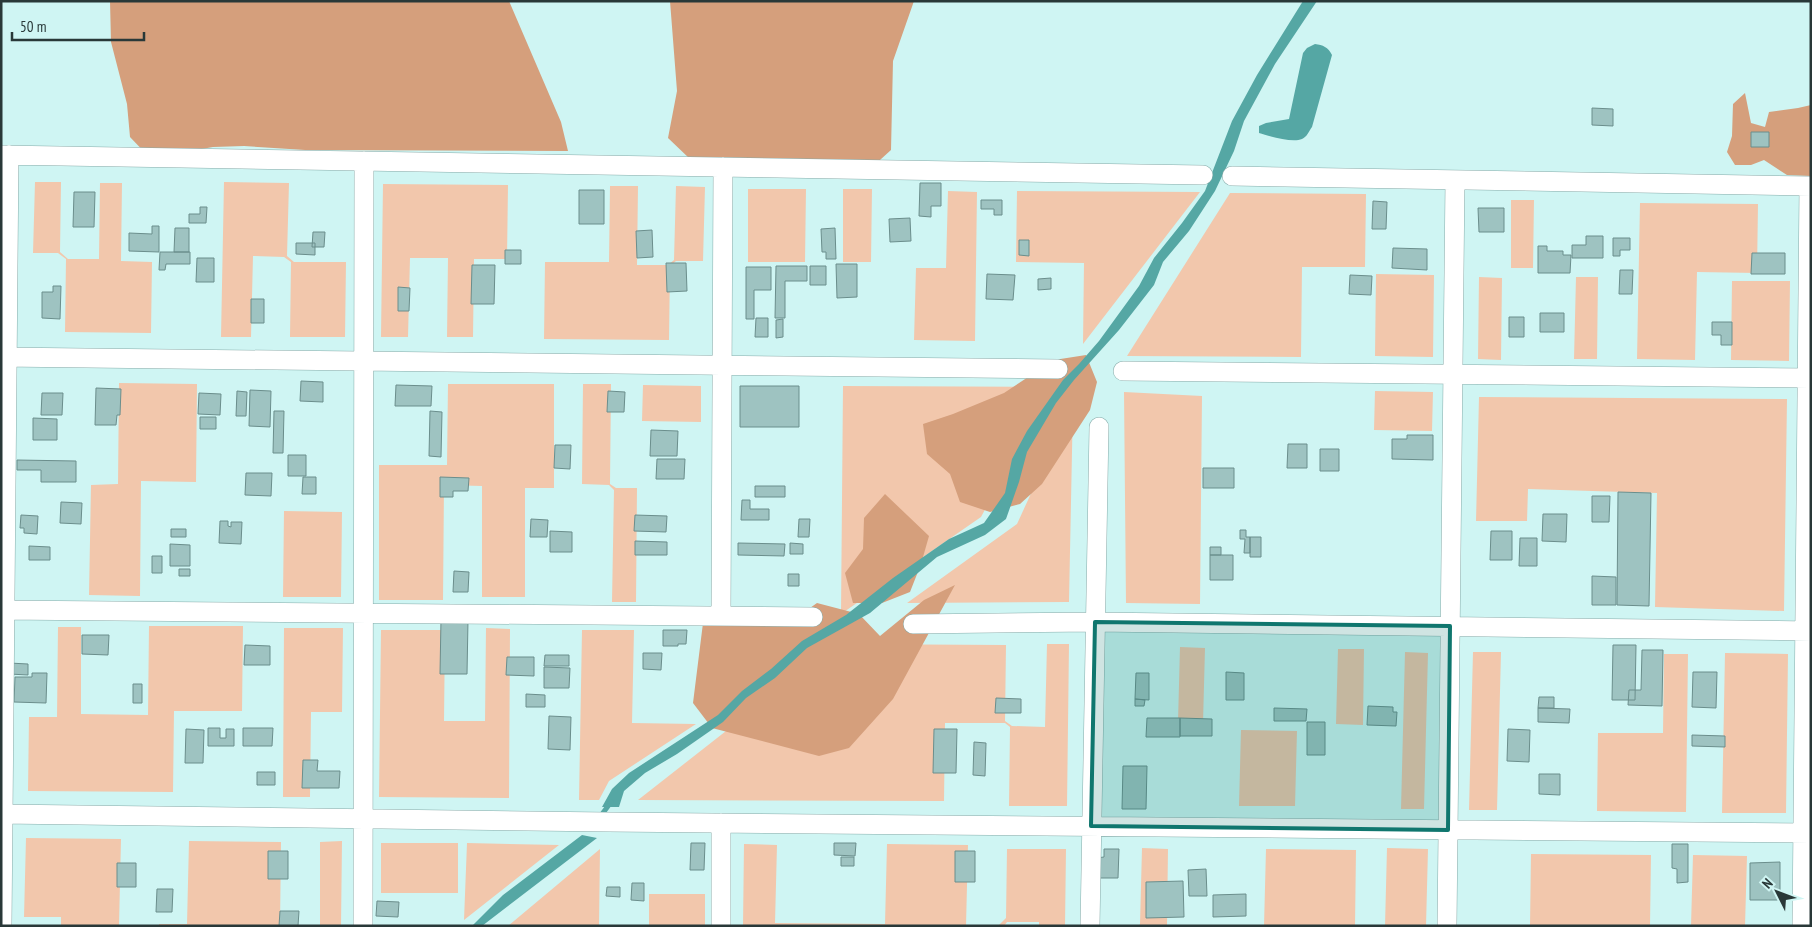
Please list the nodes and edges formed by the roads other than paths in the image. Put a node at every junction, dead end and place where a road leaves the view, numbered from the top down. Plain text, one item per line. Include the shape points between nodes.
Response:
1 (5, 155) edge
2 (364, 161) junction
3 (723, 167) junction
4 (1203, 175) dead end
5 (1232, 176) dead end
6 (1456, 180) junction
7 (1810, 186) edge
8 (4, 357) edge
9 (364, 361) junction
10 (722, 365) junction
11 (1058, 369) dead end
12 (1123, 371) dead end
13 (1454, 374) junction
14 (1809, 378) edge
15 (1099, 427) dead end
16 (3, 610) edge
17 (364, 613) junction
18 (720, 616) junction
19 (813, 617) dead end
20 (1096, 622) junction
21 (913, 624) dead end
22 (1450, 626) junction
23 (1808, 631) edge
24 (2, 814) edge
25 (363, 818) junction
26 (721, 823) junction
27 (1091, 826) junction
28 (1448, 830) junction
29 (1807, 833) edge
30 (2, 926) edge
31 (363, 926) edge
32 (721, 926) edge
33 (1090, 926) edge
34 (1447, 926) edge
35 (1802, 926) edge

1 - 2 street
1 - 8 street
2 - 3 street
2 - 9 street
3 - 4 street
3 - 10 street
5 - 6 street
6 - 7 street
6 - 13 street
7 - 14 street
8 - 9 street
8 - 16 street
9 - 10 street
9 - 17 street
10 - 11 street
10 - 18 street
12 - 13 street
13 - 14 street
13 - 22 street
14 - 23 street
15 - 20 street
16 - 17 street
16 - 24 street
17 - 18 street
17 - 25 street
18 - 19 street
20 - 21 street
20 - 22 street
20 - 27 street
22 - 23 street
22 - 28 street
23 - 29 street
24 - 25 street
24 - 30 street
25 - 26 street
25 - 31 street
26 - 27 street
26 - 32 street
27 - 28 street
27 - 33 street
28 - 29 street
28 - 34 street
29 - 35 street

